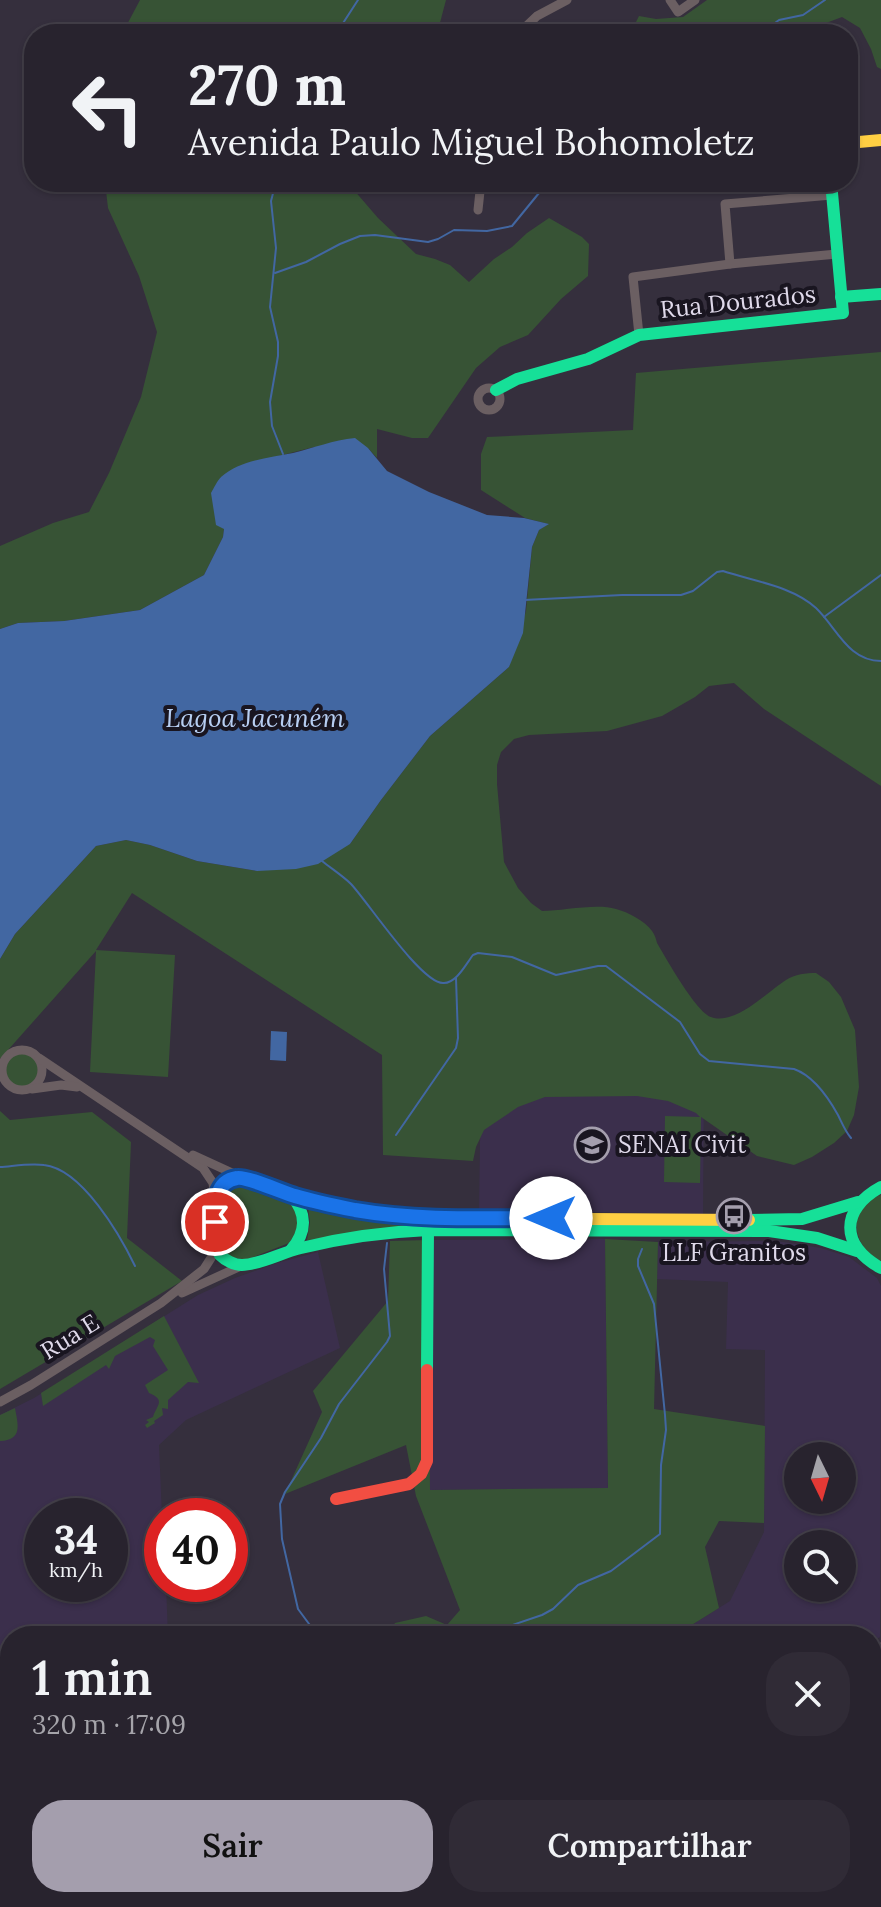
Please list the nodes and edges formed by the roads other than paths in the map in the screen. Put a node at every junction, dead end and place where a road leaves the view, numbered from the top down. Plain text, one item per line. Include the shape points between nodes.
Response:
1 (567, 0) edge
2 (670, 0) edge
3 (695, 0) edge
4 (529, 24) edge
5 (881, 140) edge
6 (858, 142) edge
7 (480, 192) edge
8 (811, 192) edge
9 (832, 192) edge
10 (478, 210) dead end
11 (837, 254) junction
12 (730, 264) junction
13 (881, 294) edge
14 (841, 297) junction
15 (639, 335) junction
16 (496, 390) dead end
17 (39, 1058) junction
18 (82, 1088) junction
19 (29, 1089) junction
20 (171, 1146) junction
21 (241, 1177) junction
22 (880, 1187) edge
23 (291, 1195) junction
24 (215, 1200) junction
25 (858, 1202) junction
26 (428, 1230) junction
27 (215, 1244) junction
28 (291, 1250) junction
29 (857, 1251) junction
30 (245, 1265) junction
31 (881, 1268) edge
32 (161, 1303) junction
33 (0, 1402) edge
34 (336, 1499) dead end

1 - 4 street
2 - 3 street via 678,12
5 - 6 street
7 - 10 street
8 - 12 street via 725,204
9 - 11 street
11 - 12 street
11 - 14 street
12 - 15 street via 633,277
13 - 14 street
14 - 15 street, Rua Dourados via 843,313
15 - 16 street via 612,350 508,381
17 - 18 street
17 - 19 street via 42,1076
17 - 19 street via 18,1050 3,1062 7,1084
18 - 19 street
18 - 20 street
20 - 21 street
20 - 24 street via 207,1173
21 - 23 street
21 - 24 street via 224,1185
22 - 25 street
23 - 25 street via 361,1211 452,1218 802,1219
23 - 28 street via 305,1223
24 - 27 street
25 - 29 street via 850,1223
26 - 28 street via 345,1237
26 - 29 street via 769,1231
26 - 34 street via 427,1461 409,1484
27 - 30 street via 225,1260
27 - 32 street, Rua E via 201,1273
28 - 30 street
29 - 31 street
30 - 32 street, Rua E
32 - 33 street, Rua E

